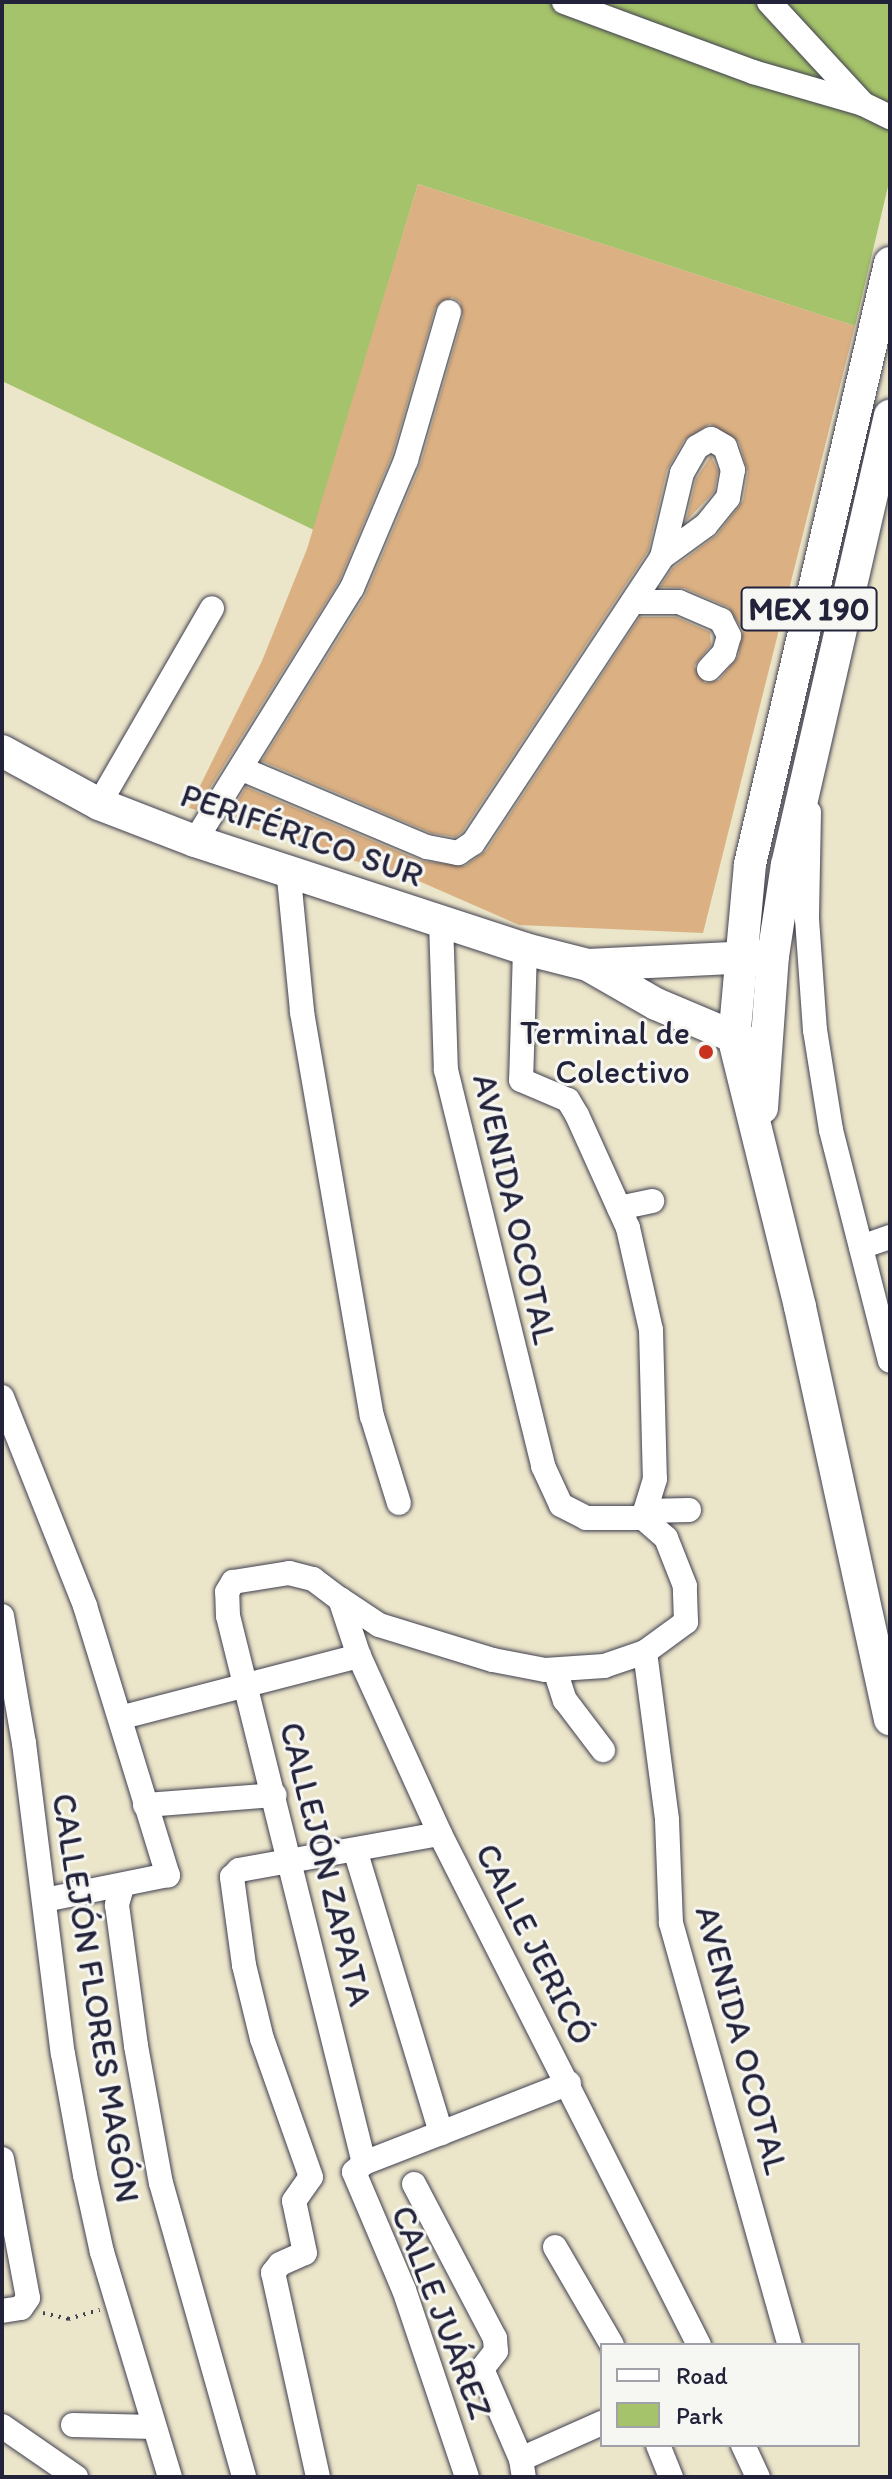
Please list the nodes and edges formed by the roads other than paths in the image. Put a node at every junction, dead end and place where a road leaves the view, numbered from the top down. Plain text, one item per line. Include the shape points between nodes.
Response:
1 (564, 2) edge
2 (769, 2) edge
3 (863, 104) junction
4 (890, 117) edge
5 (890, 263) edge
6 (449, 312) dead end
7 (890, 416) edge
8 (842, 466) junction
9 (883, 475) edge
10 (662, 557) dead end
11 (633, 602) junction
12 (212, 608) dead end
13 (709, 669) dead end
14 (2, 751) edge
15 (811, 763) junction
16 (242, 769) junction
17 (99, 804) junction
18 (195, 841) junction
19 (288, 868) junction
20 (441, 922) junction
21 (525, 949) junction
22 (739, 956) junction
23 (773, 956) junction
24 (588, 965) junction
25 (749, 1044) junction
26 (652, 1201) dead end
27 (619, 1208) junction
28 (890, 1237) edge
29 (861, 1247) junction
30 (890, 1361) edge
31 (2, 1397) edge
32 (399, 1503) dead end
33 (689, 1510) dead end
34 (644, 1515) junction
35 (340, 1599) junction
36 (2, 1616) edge
37 (645, 1652) junction
38 (359, 1656) junction
39 (555, 1670) junction
40 (248, 1688) junction
41 (123, 1717) junction
42 (890, 1719) edge
43 (603, 1750) dead end
44 (275, 1795) junction
45 (145, 1805) junction
46 (440, 1834) junction
47 (356, 1853) junction
48 (290, 1862) junction
49 (122, 1887) junction
50 (44, 1900) junction
51 (569, 2083) junction
52 (441, 2133) junction
53 (359, 2167) junction
54 (3, 2175) edge
55 (414, 2184) dead end
56 (555, 2247) dead end
57 (2, 2311) edge
58 (611, 2343) edge
59 (698, 2343) edge
60 (789, 2343) edge
61 (600, 2424) edge
62 (73, 2425) dead end
63 (2, 2426) edge
64 (154, 2427) junction
65 (659, 2447) edge
66 (744, 2447) edge
67 (522, 2468) edge
68 (76, 2477) edge
69 (170, 2477) edge
70 (244, 2477) edge
71 (318, 2477) edge
72 (467, 2477) edge
73 (671, 2477) edge
74 (758, 2477) edge

1 - 3 street via 753,72
2 - 3 street
3 - 4 street
5 - 8 main road, MEX 190
6 - 16 street via 406,460 352,588
7 - 9 main road, MEX 190
8 - 9 street
8 - 22 main road, MEX 190 via 750,864
9 - 15 main road, MEX 190
10 - 11 street
11 - 13 street via 679,602 721,620 729,636 724,653
11 - 16 street via 473,843 458,853 427,847
12 - 17 street
14 - 17 main road, PERIFÉRICO SUR
15 - 23 main road, MEX 190
15 - 29 street via 807,919 815,1030 831,1130
16 - 18 street
17 - 18 main road, PERIFÉRICO SUR
18 - 19 main road, PERIFÉRICO SUR
19 - 20 main road, PERIFÉRICO SUR
19 - 32 street via 302,1012 369,1400
20 - 21 main road, PERIFÉRICO SUR
20 - 34 street, AVENIDA OCOTAL via 446,1070 543,1466 561,1505 586,1518
21 - 24 main road, PERIFÉRICO SUR
21 - 27 street via 521,1080 568,1100
22 - 23 main road, PERIFÉRICO SUR
22 - 24 main road, PERIFÉRICO SUR
22 - 25 main road, MEX 190
23 - 25 main road, MEX 190
24 - 25 main road, PERIFÉRICO SUR
25 - 42 main road, MEX 190 via 761,1144
26 - 27 street
27 - 34 street via 651,1330 655,1479
28 - 29 street
29 - 30 street
31 - 41 street
33 - 34 street
34 - 37 street via 666,1538 686,1598 686,1622
35 - 38 street, CALLE JERICÓ
35 - 39 street via 379,1625 493,1660
35 - 40 street, CALLEJÓN ZAPATA via 313,1579 289,1573 233,1582 227,1592 228,1616
36 - 50 street, CALLEJÓN FLORES MAGÓN
37 - 39 street via 604,1666
37 - 60 street, AVENIDA OCOTAL via 667,1820 671,1923
38 - 40 street
38 - 46 street, CALLE JERICÓ
39 - 43 street via 565,1700
40 - 41 street
40 - 44 street, CALLEJÓN ZAPATA
41 - 45 street
44 - 45 street
44 - 48 street, CALLEJÓN ZAPATA
45 - 49 street via 166,1878
46 - 47 street
46 - 51 street, CALLE JERICÓ
47 - 48 street
47 - 52 street
48 - 53 street, CALLEJÓN ZAPATA
48 - 71 street via 239,1870 232,1877 244,1965 262,2039 311,2177 294,2201 305,2253 273,2273
49 - 50 street
49 - 70 street via 117,1905 161,2183
50 - 64 street, CALLEJÓN FLORES MAGÓN via 63,2054 92,2209
51 - 52 street
51 - 59 street, CALLE JERICÓ
52 - 53 street
53 - 72 street, CALLE JUÁREZ via 353,2179 404,2290
54 - 57 street via 26,2304
55 - 67 street via 495,2338 496,2351 482,2369
56 - 58 street
61 - 67 street
62 - 64 street
63 - 68 street
64 - 69 street, CALLEJÓN FLORES MAGÓN
65 - 73 street
66 - 74 street

